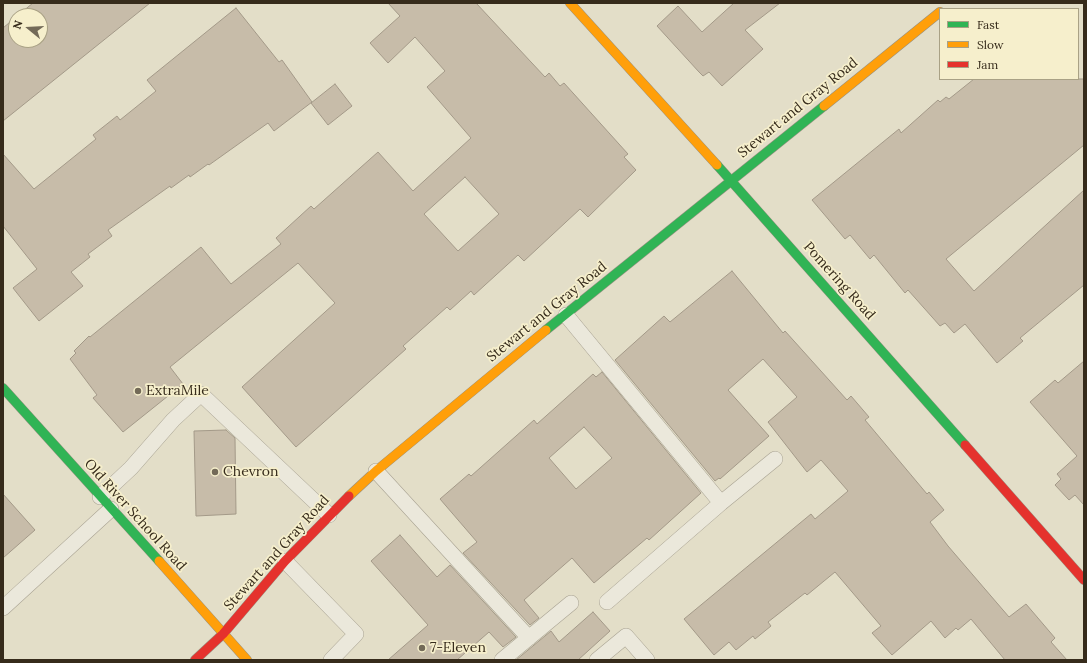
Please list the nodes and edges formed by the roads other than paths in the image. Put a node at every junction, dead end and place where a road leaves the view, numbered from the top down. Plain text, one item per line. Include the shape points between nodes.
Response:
1 (570, 3) edge
2 (939, 12) edge
3 (731, 180) junction
4 (566, 315) junction
5 (3, 388) edge
6 (775, 459) dead end
7 (376, 471) junction
8 (100, 497) junction
9 (721, 503) junction
10 (111, 509) junction
11 (329, 515) junction
12 (285, 561) junction
13 (1084, 580) edge
14 (606, 602) dead end
15 (571, 603) dead end
16 (3, 608) edge
17 (223, 634) junction
18 (529, 638) junction
19 (195, 660) edge
20 (247, 660) edge
21 (331, 660) edge
22 (502, 660) edge
23 (597, 660) edge
24 (648, 660) edge

1 - 3 main road, Pomering Road
2 - 3 main road, Stewart and Gray Road
3 - 4 main road, Stewart and Gray Road
3 - 13 main road, Pomering Road
4 - 7 main road, Stewart and Gray Road
4 - 9 lane
5 - 8 main road, Old River School Road
6 - 9 lane
7 - 11 main road, Stewart and Gray Road
7 - 18 lane
8 - 10 main road, Old River School Road
8 - 11 lane via 201,394
9 - 14 lane
10 - 16 lane
10 - 17 main road, Old River School Road
11 - 12 main road, Stewart and Gray Road
12 - 17 main road, Stewart and Gray Road
12 - 21 lane via 356,634
15 - 18 lane
17 - 19 main road, Stewart and Gray Road
17 - 20 main road, Old River School Road
18 - 22 lane
23 - 24 lane via 626,636

